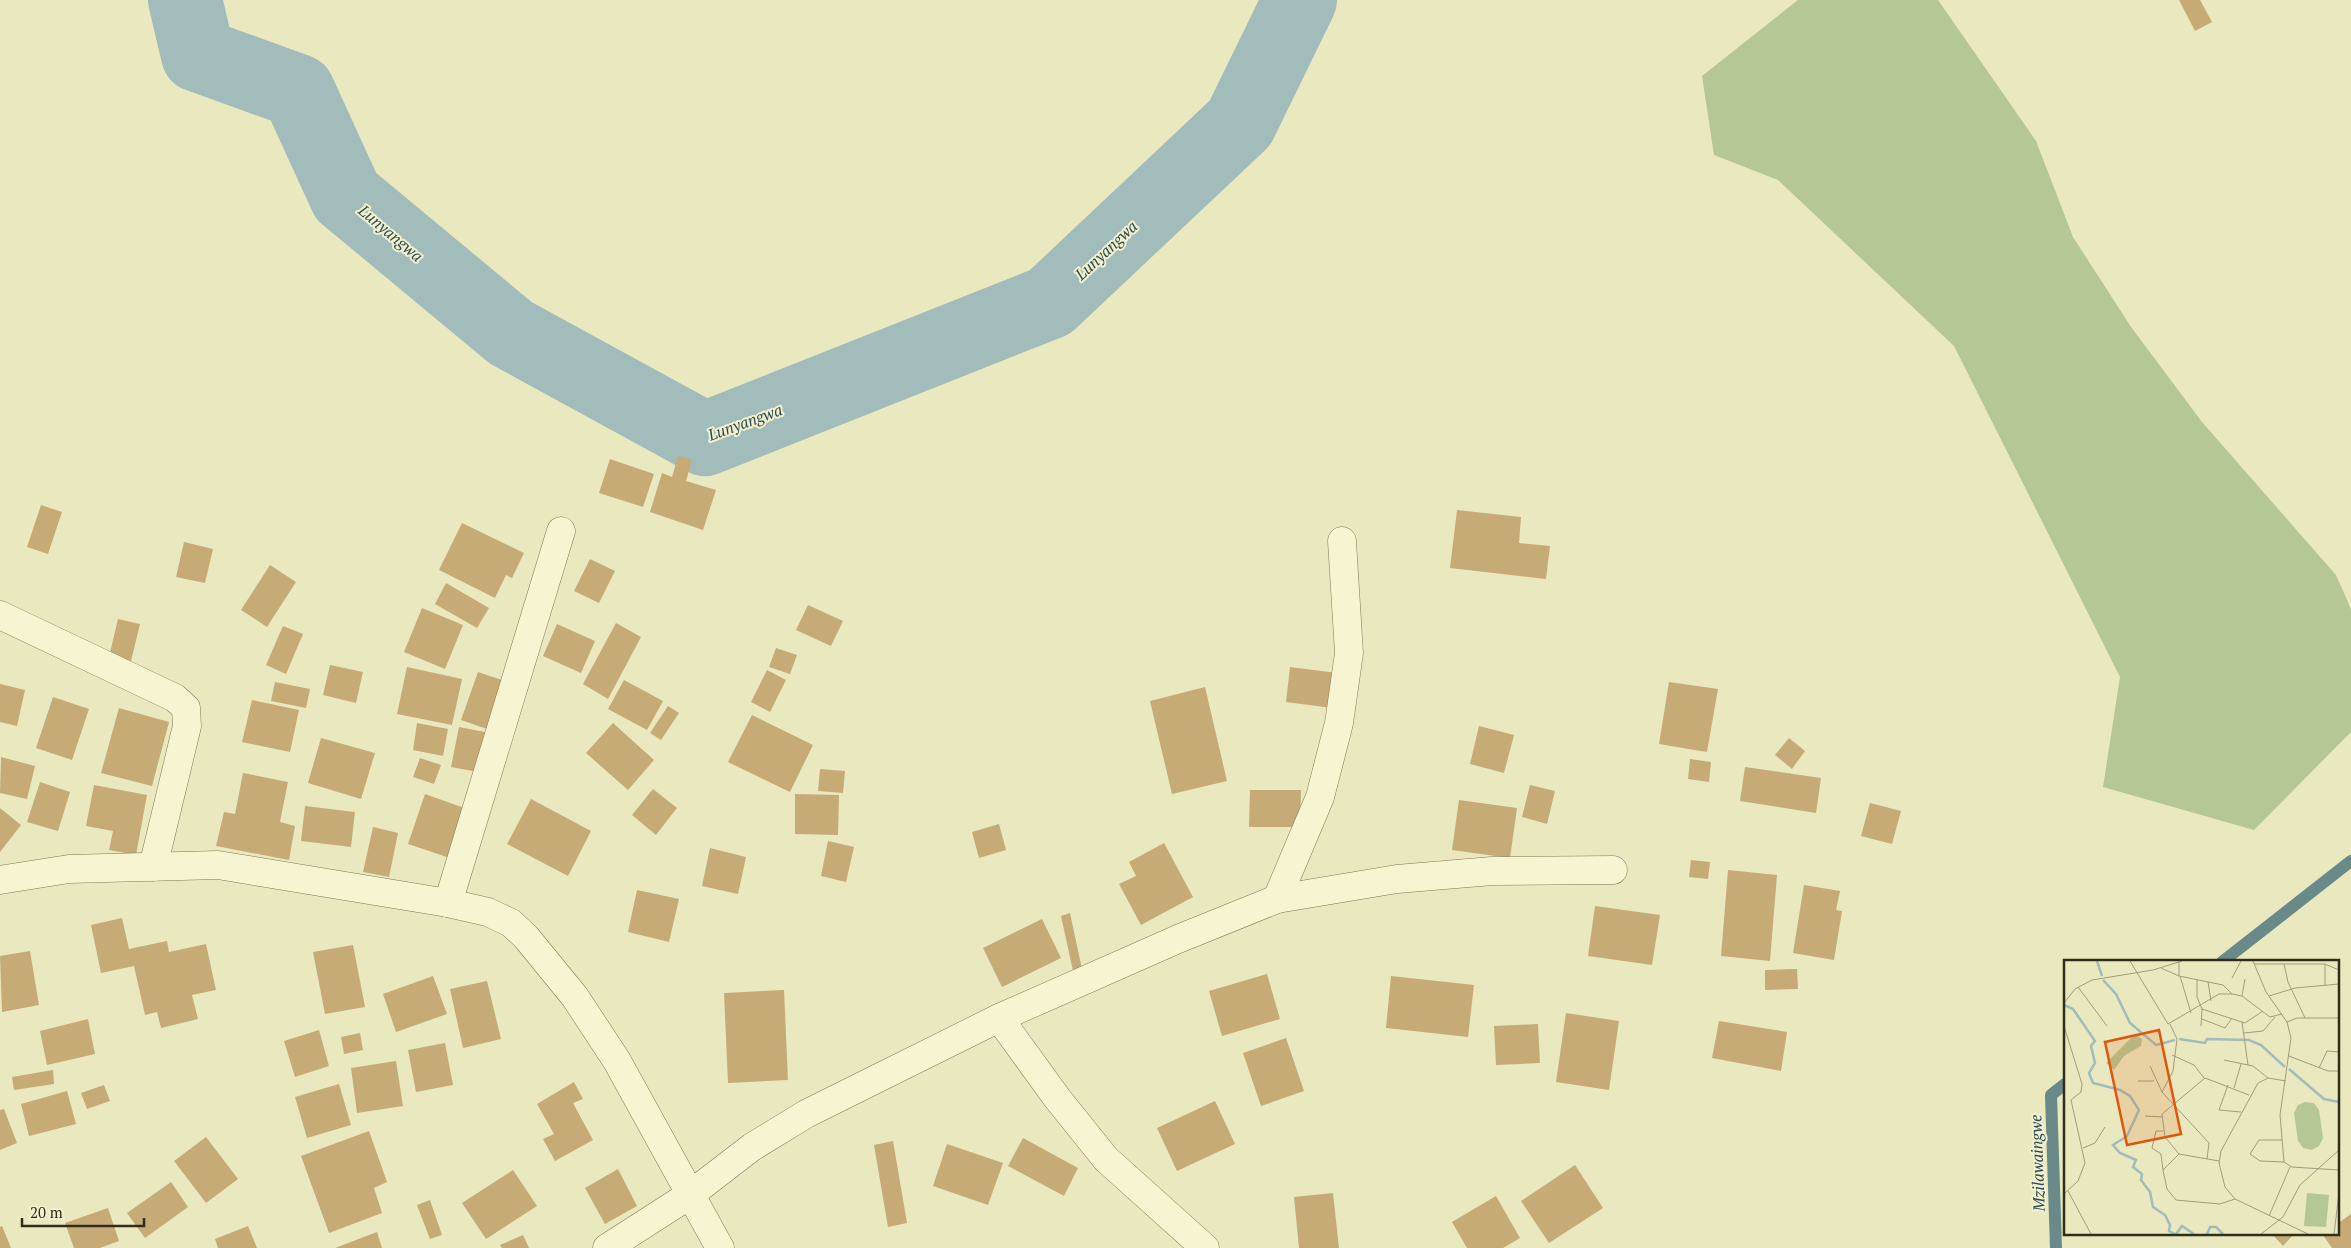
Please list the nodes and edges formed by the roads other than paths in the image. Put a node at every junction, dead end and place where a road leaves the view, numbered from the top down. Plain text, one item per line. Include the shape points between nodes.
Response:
1 (561, 531) dead end
2 (1342, 540) dead end
3 (0, 615) edge
4 (153, 867) junction
5 (1613, 870) dead end
6 (0, 880) edge
7 (1277, 899) junction
8 (448, 903) junction
9 (999, 1018) junction
10 (691, 1194) junction
11 (607, 1248) edge
12 (720, 1248) edge
13 (1205, 1248) edge

1 - 8 street
2 - 7 street via 1349,652 1339,723 1320,797
3 - 4 street via 175,698 186,708 187,726
4 - 6 street via 69,868
4 - 8 street via 218,865
5 - 7 street via 1463,873 1397,879
7 - 9 street
8 - 10 street via 488,912 512,923 526,937 574,997 617,1061
9 - 10 street via 806,1114 752,1148
9 - 13 street via 1106,1159
10 - 11 street
10 - 12 street

